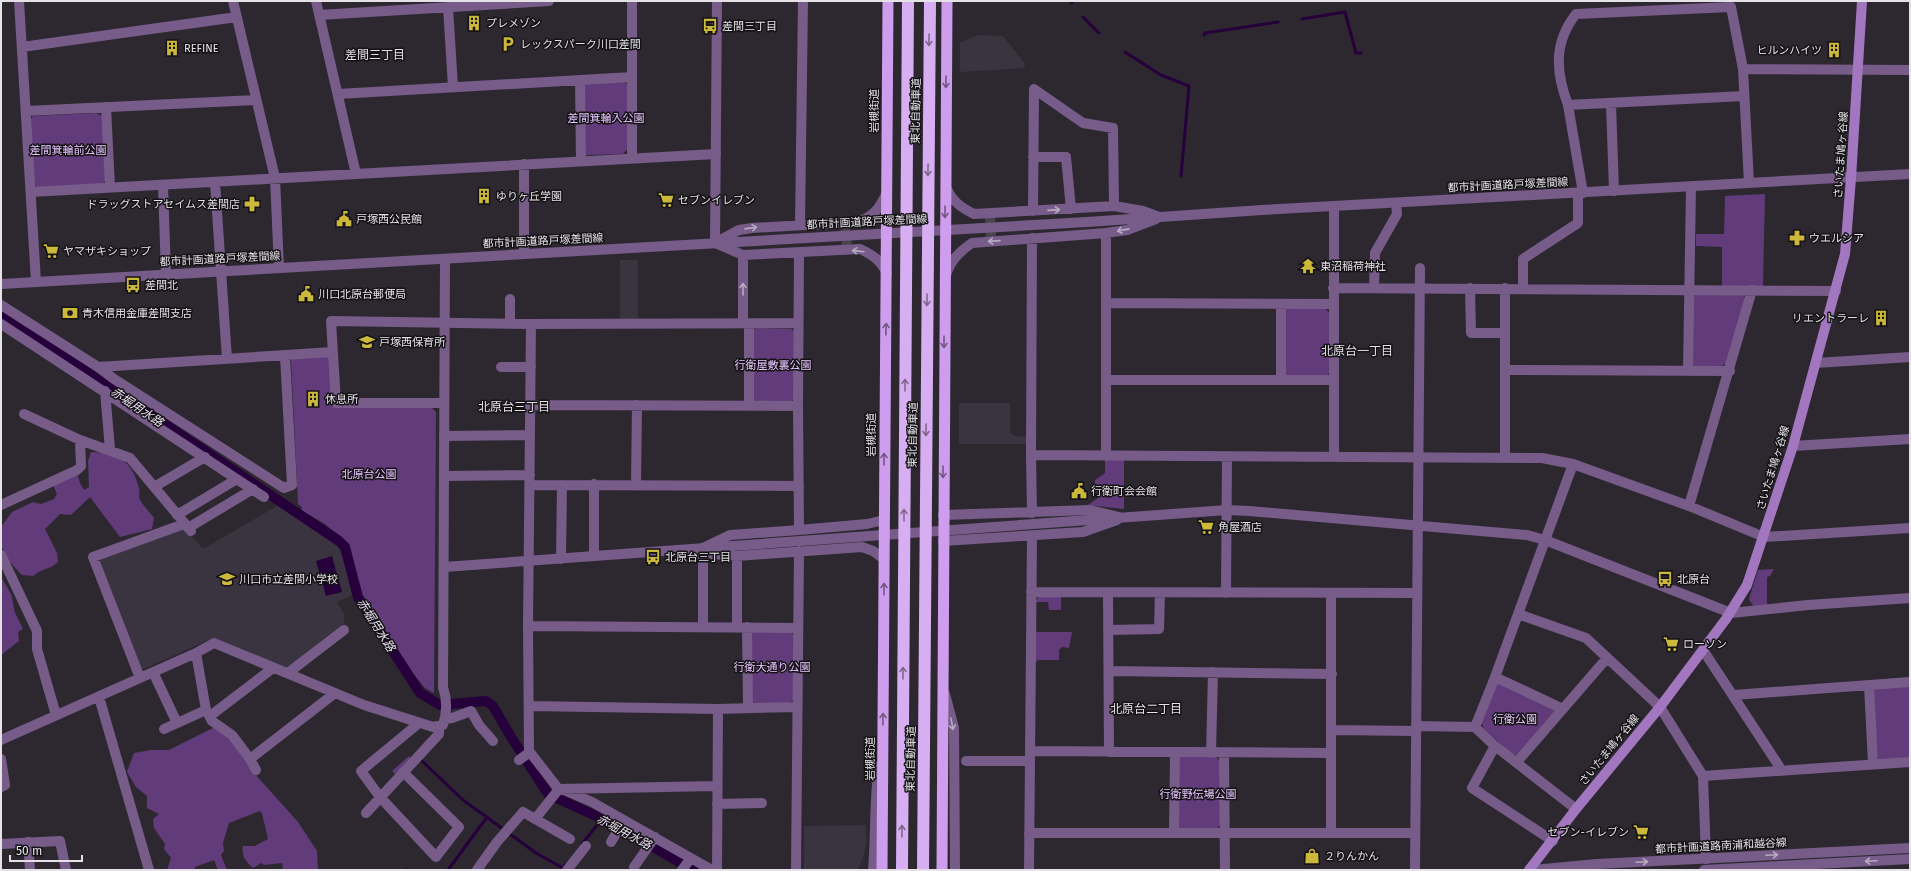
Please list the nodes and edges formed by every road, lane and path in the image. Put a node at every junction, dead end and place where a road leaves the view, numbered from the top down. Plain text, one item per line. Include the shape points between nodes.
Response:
1 (19, 1) edge
2 (232, 1) edge
3 (316, 1) edge
4 (549, 1) edge
5 (632, 1) edge
6 (717, 1) edge
7 (803, 1) edge
8 (888, 1) edge
9 (908, 1) edge
10 (930, 1) edge
11 (947, 1) edge
12 (1862, 1) edge
13 (508, 2) edge
14 (448, 7) junction
15 (319, 15) junction
16 (237, 17) junction
17 (22, 47) junction
18 (1743, 69) junction
19 (1858, 70) junction
20 (1910, 70) edge
21 (632, 77) junction
22 (580, 80) junction
23 (453, 87) junction
24 (338, 94) junction
25 (1744, 96) junction
26 (256, 100) junction
27 (1611, 104) junction
28 (1568, 105) junction
29 (106, 108) junction
30 (26, 111) junction
31 (716, 154) junction
32 (1034, 157) junction
33 (632, 158) junction
34 (581, 161) junction
35 (524, 164) junction
36 (356, 174) junction
37 (1910, 174) edge
38 (275, 178) junction
39 (1852, 178) junction
40 (215, 182) junction
41 (1749, 183) junction
42 (163, 185) junction
43 (945, 185) junction
44 (110, 187) junction
45 (1691, 187) junction
46 (887, 191) junction
47 (1614, 191) junction
48 (31, 192) junction
49 (1580, 193) junction
50 (1396, 203) junction
51 (1114, 206) junction
52 (1334, 207) junction
53 (1071, 209) junction
54 (1033, 211) junction
55 (1160, 217) junction
56 (800, 224) junction
57 (1106, 233) junction
58 (1032, 238) junction
59 (716, 243) junction
60 (799, 253) junction
61 (524, 254) junction
62 (743, 255) junction
63 (445, 259) junction
64 (279, 268) junction
65 (1420, 268) dead end
66 (220, 271) junction
67 (887, 273) junction
68 (166, 274) junction
69 (36, 282) junction
70 (944, 282) junction
71 (1, 284) edge
72 (1333, 288) junction
73 (1374, 288) junction
74 (1420, 288) junction
75 (1470, 288) junction
76 (1505, 288) junction
77 (1523, 288) junction
78 (1690, 290) junction
79 (1752, 290) junction
80 (1836, 291) junction
81 (510, 299) dead end
82 (1106, 303) junction
83 (1281, 304) junction
84 (1333, 304) junction
85 (1, 305) edge
86 (444, 323) junction
87 (510, 323) junction
88 (798, 323) junction
89 (1, 324) edge
90 (531, 324) junction
91 (746, 324) junction
92 (1505, 333) junction
93 (333, 352) junction
94 (285, 356) junction
95 (1910, 357) edge
96 (227, 359) junction
97 (1816, 363) junction
98 (98, 367) junction
99 (501, 367) dead end
100 (531, 367) junction
101 (1505, 370) junction
102 (1688, 370) junction
103 (1730, 371) junction
104 (1106, 380) junction
105 (1281, 380) junction
106 (1333, 380) junction
107 (105, 391) junction
108 (444, 403) junction
109 (749, 405) junction
110 (530, 406) junction
111 (637, 406) junction
112 (798, 406) junction
113 (24, 414) dead end
114 (530, 435) junction
115 (444, 436) junction
116 (1910, 439) edge
117 (80, 440) junction
118 (1793, 446) junction
119 (110, 449) junction
120 (1031, 456) junction
121 (1106, 456) junction
122 (1227, 456) junction
123 (205, 457) junction
124 (1334, 457) junction
125 (1418, 457) junction
126 (1506, 457) junction
127 (1573, 464) junction
128 (530, 475) junction
129 (444, 476) junction
130 (237, 479) junction
131 (594, 484) junction
132 (530, 485) junction
133 (562, 485) junction
134 (636, 485) junction
135 (799, 486) junction
136 (154, 487) junction
137 (253, 489) junction
138 (264, 497) dead end
139 (1, 505) edge
140 (1689, 506) junction
141 (1227, 510) junction
142 (1032, 513) junction
143 (177, 515) junction
144 (943, 515) junction
145 (1123, 517) junction
146 (884, 520) junction
147 (1417, 525) junction
148 (188, 528) junction
149 (1910, 528) edge
150 (799, 530) junction
151 (1032, 536) junction
152 (1764, 537) junction
153 (1545, 540) junction
154 (943, 541) junction
155 (703, 548) junction
156 (738, 551) junction
157 (799, 551) junction
158 (1, 555) edge
159 (594, 556) junction
160 (561, 559) junction
161 (884, 560) junction
162 (528, 561) junction
163 (444, 567) junction
164 (1031, 592) junction
165 (1108, 593) junction
166 (1160, 593) junction
167 (1226, 593) junction
168 (1331, 593) junction
169 (1417, 593) junction
170 (1910, 598) edge
171 (1731, 613) junction
172 (1518, 614) junction
173 (528, 626) junction
174 (703, 627) junction
175 (742, 627) junction
176 (798, 628) junction
177 (344, 630) dead end
178 (1108, 630) junction
179 (1703, 650) junction
180 (196, 653) junction
181 (1607, 658) junction
182 (273, 668) junction
183 (1109, 671) junction
184 (153, 672) junction
185 (1213, 672) junction
186 (288, 673) junction
187 (1332, 674) junction
188 (1496, 677) junction
189 (140, 678) junction
190 (1910, 682) edge
191 (1869, 685) junction
192 (943, 686) junction
193 (335, 693) junction
194 (1734, 696) junction
195 (99, 697) junction
196 (529, 706) junction
197 (796, 707) junction
198 (1660, 707) junction
199 (748, 708) junction
200 (718, 709) junction
201 (1563, 709) junction
202 (208, 713) junction
203 (56, 715) junction
204 (443, 719) junction
205 (177, 723) junction
206 (420, 723) junction
207 (1475, 727) junction
208 (164, 729) dead end
209 (1416, 729) junction
210 (1331, 730) junction
211 (1, 740) edge
212 (493, 741) dead end
213 (883, 743) junction
214 (1495, 746) junction
215 (1109, 752) junction
216 (1175, 752) junction
217 (1211, 752) junction
218 (1224, 753) junction
219 (1330, 753) junction
220 (1030, 756) junction
221 (1, 759) edge
222 (250, 759) junction
223 (966, 761) dead end
224 (1517, 762) junction
225 (1910, 762) edge
226 (1873, 764) junction
227 (256, 770) dead end
228 (1779, 771) junction
229 (403, 772) junction
230 (1703, 776) junction
231 (717, 786) junction
232 (1, 787) edge
233 (556, 794) junction
234 (380, 797) junction
235 (717, 804) junction
236 (762, 804) dead end
237 (1576, 809) junction
238 (366, 813) dead end
239 (535, 819) junction
240 (621, 825) junction
241 (1029, 833) junction
242 (1174, 833) junction
243 (1224, 833) junction
244 (1331, 833) junction
245 (1415, 833) junction
246 (570, 839) dead end
247 (955, 840) junction
248 (1553, 841) junction
249 (28, 842) junction
250 (611, 842) dead end
251 (652, 842) junction
252 (1, 844) edge
253 (586, 846) dead end
254 (1910, 848) edge
255 (1706, 859) junction
256 (1910, 859) edge
257 (686, 864) edge
258 (634, 867) dead end
259 (1793, 868) edge
260 (1725, 869) edge
261 (30, 870) edge
262 (66, 870) edge
263 (149, 870) edge
264 (477, 870) edge
265 (567, 870) edge
266 (712, 870) edge
267 (716, 870) edge
268 (796, 870) edge
269 (873, 870) edge
270 (882, 870) edge
271 (902, 870) edge
272 (923, 870) edge
273 (942, 870) edge
274 (955, 870) edge
275 (960, 870) edge
276 (1029, 870) edge
277 (1225, 870) edge
278 (1415, 870) edge
279 (1530, 870) edge
280 (1533, 870) edge
281 (1704, 870) edge

1 - 17 street
2 - 16 street
3 - 15 street
4 - 13 street
5 - 21 street
6 - 31 street
7 - 56 street
8 - 46 highway, 岩槻街道
271 -> 9 highway, 東北自動車道
10 -> 272 highway, 東北自動車道
11 -> 43 highway
12 - 19 main road, さいたま鳩ヶ谷線
13 - 14 street
14 - 15 street
14 - 23 street
15 - 24 street
16 - 17 street
16 - 26 street
17 - 30 street
18 - 19 street
18 - 25 street
18 - 28 street via 1731,7 1576,14 1566,26 1559,47 1563,92
19 - 20 street
19 - 39 main road, さいたま鳩ヶ谷線
21 - 22 street
21 - 33 street
22 - 23 street
22 - 34 street
23 - 24 street
24 - 36 street
25 - 27 street
25 - 41 street
26 - 29 street
26 - 38 street
27 - 28 street
27 - 47 street
28 - 49 street
29 - 30 street
29 - 44 street
30 - 48 street
31 - 33 street
31 - 59 street
32 - 51 street via 1034,90 1083,123 1113,128
32 - 53 street via 1066,157
32 - 54 street
33 - 34 street
34 - 35 street
35 - 36 street
35 - 61 street
36 - 38 street
37 - 39 street, 都市計画道路戸塚差間線
38 - 40 street
38 - 64 street
39 - 41 street, 都市計画道路戸塚差間線
39 - 80 main road, さいたま鳩ヶ谷線 via 1846,248
40 - 42 street
40 - 66 street
41 - 45 street, 都市計画道路戸塚差間線
42 - 44 street
42 - 68 street
43 - 54 street via 959,206 974,214
43 -> 70 highway
44 - 48 street
45 - 47 street, 都市計画道路戸塚差間線
45 - 78 street
46 - 56 street via 878,209 867,220
46 - 67 highway, 岩槻街道
47 - 49 street, 都市計画道路戸塚差間線
48 - 69 street
49 - 50 street, 都市計画道路戸塚差間線
49 - 77 street via 1578,223 1523,259
50 - 52 street, 都市計画道路戸塚差間線
50 - 73 street via 1397,214 1375,253
51 - 53 street
51 - 55 street
52 - 55 street, 都市計画道路戸塚差間線
52 - 72 street
54 -> 53 street
55 -> 57 street via 1127,230
55 - 59 street, 都市計画道路戸塚差間線
59 -> 56 street via 739,230
57 - 58 street
57 - 82 street
58 -> 70 street via 972,243 958,253 950,264
58 - 120 street
59 - 61 street, 都市計画道路戸塚差間線
59 - 62 street
60 - 62 street
67 -> 60 street via 875,256 860,249
60 - 88 street
61 - 63 street, 都市計画道路戸塚差間線
91 -> 62 street
63 - 64 street, 都市計画道路戸塚差間線
63 - 86 street
64 - 66 street, 都市計画道路戸塚差間線
65 - 74 street
66 - 68 street, 都市計画道路戸塚差間線
66 - 96 street
146 -> 67 highway, 岩槻街道
68 - 69 street, 都市計画道路戸塚差間線
69 - 71 street, 都市計画道路戸塚差間線
70 -> 144 highway
72 - 73 street
72 - 84 street
73 - 74 street
74 - 75 street
74 - 125 street
75 - 76 street
75 - 92 street via 1471,333
76 - 77 street
76 - 92 street
77 - 78 street
78 - 79 street
78 - 102 street
79 - 80 street
79 - 103 street
80 - 97 main road, さいたま鳩ヶ谷線
81 - 87 street
82 - 83 street
82 - 104 street
83 - 84 street
83 - 105 street
84 - 106 street
85 - 98 street
86 - 87 street
86 - 93 street via 331,321
86 - 108 street
87 - 90 street
88 - 91 street
88 - 112 street
89 - 107 street
90 - 91 street
90 - 100 street
91 - 109 street
92 - 101 street
93 - 94 street
93 - 108 street via 336,403
94 - 96 street
94 - 98 street via 292,485 284,488
95 - 97 street
96 - 98 street
97 - 118 main road, さいたま鳩ヶ谷線
99 - 100 street
100 - 110 street
101 - 102 street
101 - 126 street
102 - 103 street
103 - 140 street
104 - 105 street
104 - 121 street
105 - 106 street
106 - 124 street
107 - 119 street
107 - 123 street
108 - 115 street
109 - 111 street
109 - 112 street
110 - 111 street
110 - 114 street
111 - 134 street
112 - 135 street
113 - 117 street
114 - 115 street
114 - 128 street
115 - 129 street
116 - 118 street
117 - 119 street
117 - 139 street via 81,466 77,470
118 - 152 main road, さいたま鳩ヶ谷線
119 - 136 street via 130,458
120 - 121 street
120 - 142 street
121 - 122 street
122 - 124 street
122 - 141 street
123 - 130 street
123 - 136 street
124 - 125 street
125 - 126 street
125 - 147 street
126 - 127 street via 1542,458
127 - 140 street
127 - 153 street
128 - 129 street
128 - 132 street
129 - 163 street
130 - 137 street
130 - 143 street
131 - 133 street
131 - 134 street
131 - 159 street
132 - 133 street
132 - 162 street
133 - 160 street
134 - 135 street
135 - 150 street
136 - 143 street
137 - 138 street
137 - 148 street
140 - 152 street
141 - 145 street
141 - 147 street
141 - 167 street
142 - 144 street
142 - 145 street via 1090,510
143 - 148 street
144 - 154 highway
145 - 151 street via 1083,532
145 - 156 street
146 - 150 street
146 - 161 highway, 岩槻街道
147 - 153 street via 1514,533
147 - 169 street
148 - 189 street via 93,557
149 - 152 street
150 - 155 street via 730,535
151 - 154 street
151 - 164 street
152 - 171 main road, さいたま鳩ヶ谷線 via 1743,594
153 - 171 street
153 - 172 street
154 - 192 highway
155 - 156 street
155 - 159 street
155 - 174 street
156 - 157 street
156 - 175 street
157 - 161 street via 862,547 874,551
157 - 176 street
158 - 203 street via 37,631 37,649
159 - 160 street
160 - 162 street
213 -> 161 highway, 岩槻街道
162 - 163 street
162 - 173 street
163 - 204 street
164 - 165 street
164 - 220 street
165 - 166 street
165 - 178 street
166 - 167 street
166 - 178 street via 1159,629
167 - 168 street
168 - 169 street
168 - 187 street
169 - 209 street
170 - 171 street
171 - 179 main road, さいたま鳩ヶ谷線
172 - 181 street via 1586,638
172 - 188 street
173 - 174 street
173 - 196 street
174 - 175 street
175 - 176 street
175 - 199 street
176 - 197 street
177 - 186 street
178 - 183 street
179 - 194 street
179 - 198 main road, さいたま鳩ヶ谷線
180 - 182 street via 214,643
180 - 184 street
180 - 202 street
181 - 198 street
181 - 201 street
182 - 186 street
182 - 202 street
183 - 185 street
183 - 215 street
184 - 189 street
184 - 205 street
185 - 187 street
185 - 217 street
186 - 193 street
187 - 210 street
188 - 201 street
188 - 207 street
189 - 195 street
190 - 191 street
191 - 194 street
191 - 226 street
192 -> 247 street via 954,728
192 - 273 highway
193 - 206 street
193 - 222 street
194 - 228 street via 1779,766
195 - 203 street
195 - 263 street
196 - 200 street
196 - 233 street via 525,756
197 - 199 street
197 - 268 street
198 - 230 street
198 - 237 main road, さいたま鳩ヶ谷線
199 - 200 street
200 - 231 street
201 - 224 street
202 - 205 street
202 - 222 street via 212,721 232,735
203 - 211 street
204 - 206 street
204 - 212 street via 471,711
204 - 229 street via 439,734
205 - 208 street
206 - 234 street via 361,771
207 - 209 street
207 - 214 street
209 - 210 street
209 - 245 street
210 - 219 street
213 - 269 street via 876,783
213 - 270 highway, 岩槻街道
214 - 224 street
214 - 248 street via 1472,788
215 - 216 street
215 - 220 street
216 - 217 street
216 - 242 street
217 - 218 street
218 - 219 street
218 - 243 street
219 - 244 street
220 - 223 street
220 - 241 street
221 - 232 street via 5,785
222 - 227 street
224 - 237 street
225 - 226 street
226 - 228 street
228 - 230 street
229 - 234 street
229 - 234 street via 459,827 436,857
230 - 255 street
231 - 233 street
231 - 235 street
233 - 239 street
233 - 240 street via 592,802
234 - 238 street
235 - 236 street
235 - 267 street
237 - 248 main road, さいたま鳩ヶ谷線
239 - 246 street
239 - 264 street via 523,812
240 - 250 street
240 - 251 street
241 - 242 street
241 - 276 street
242 - 243 street
243 - 244 street
243 - 277 street
244 - 245 street
245 - 278 street
247 - 274 street
247 - 275 street
248 - 279 main road, さいたま鳩ヶ谷線
249 - 252 street
249 - 261 street
249 - 262 street via 60,841
251 - 257 street
251 - 258 street
253 - 265 street
255 -> 254 street, 都市計画道路南浦和越谷線
280 -> 255 street, 都市計画道路南浦和越谷線
256 -> 259 street, 都市計画道路南浦和越谷線
257 - 266 street
259 - 260 street, 都市計画道路南浦和越谷線
260 - 281 street, 都市計画道路南浦和越谷線

